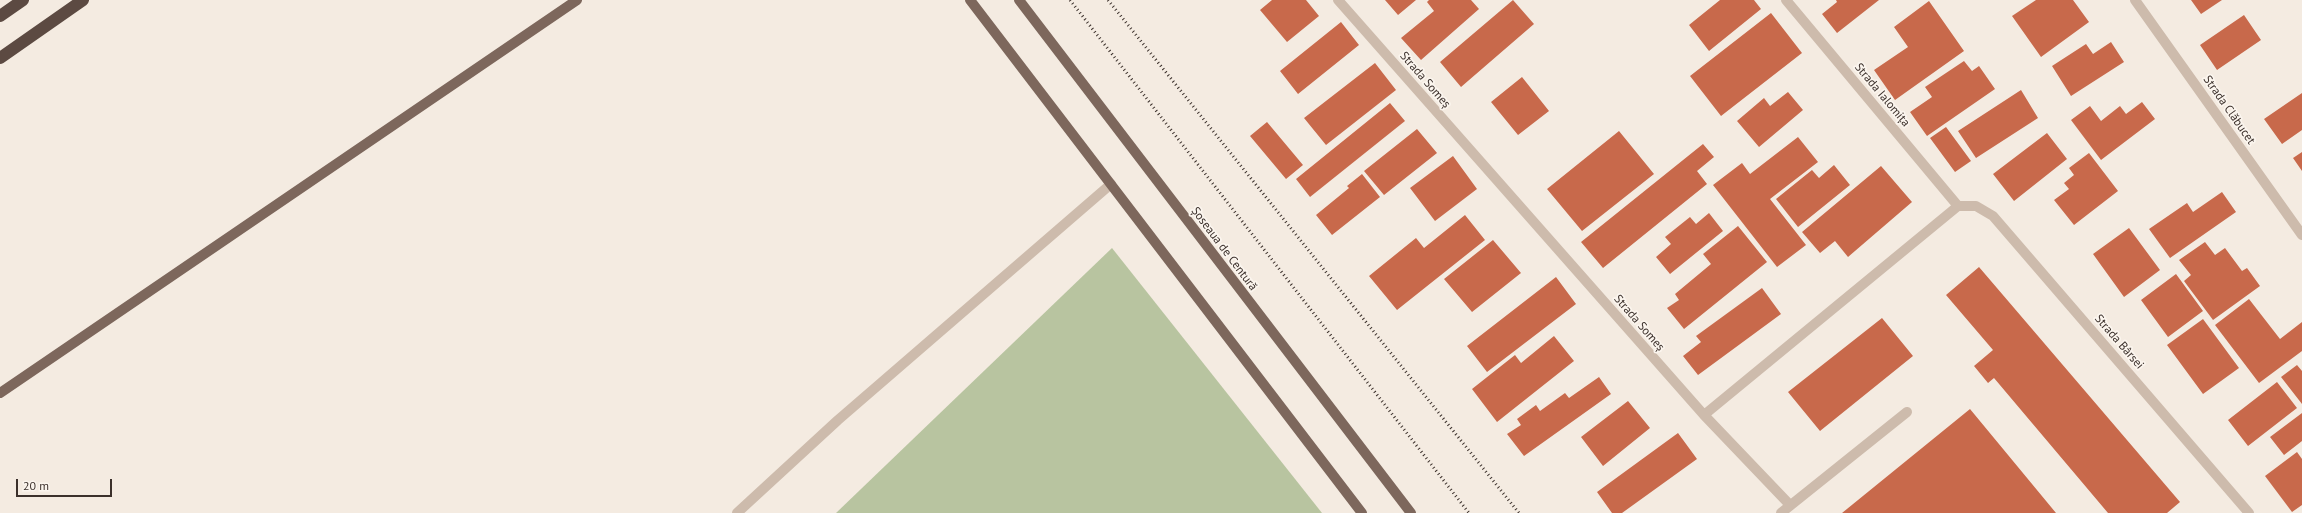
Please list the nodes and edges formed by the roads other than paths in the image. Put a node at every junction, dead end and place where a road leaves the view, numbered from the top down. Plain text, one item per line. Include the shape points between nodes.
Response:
1 (23, 0) edge
2 (83, 0) edge
3 (577, 0) edge
4 (970, 0) edge
5 (1018, 0) edge
6 (1338, 0) edge
7 (1786, 0) edge
8 (2135, 0) edge
9 (0, 16) edge
10 (0, 58) edge
11 (1111, 184) junction
12 (1958, 206) junction
13 (2302, 235) edge
14 (0, 393) edge
15 (1907, 412) dead end
16 (1704, 416) junction
17 (1790, 505) junction
18 (737, 513) edge
19 (1362, 513) edge
20 (1411, 513) edge
21 (1780, 513) edge
22 (2249, 513) edge

1 - 9 highway
2 - 10 highway
3 - 14 main road
4 - 11 main road
5 - 20 main road, Șoseaua de Centură
6 - 16 street, Strada Someș
7 - 12 street, Strada Ialomița
8 - 13 street, Strada Clăbucet
11 - 18 street via 838,420
11 - 19 main road
12 - 16 street
12 - 22 street, Strada Bârsei via 1976,206 1993,216
15 - 17 street
16 - 17 street, Strada Someș
17 - 21 street

